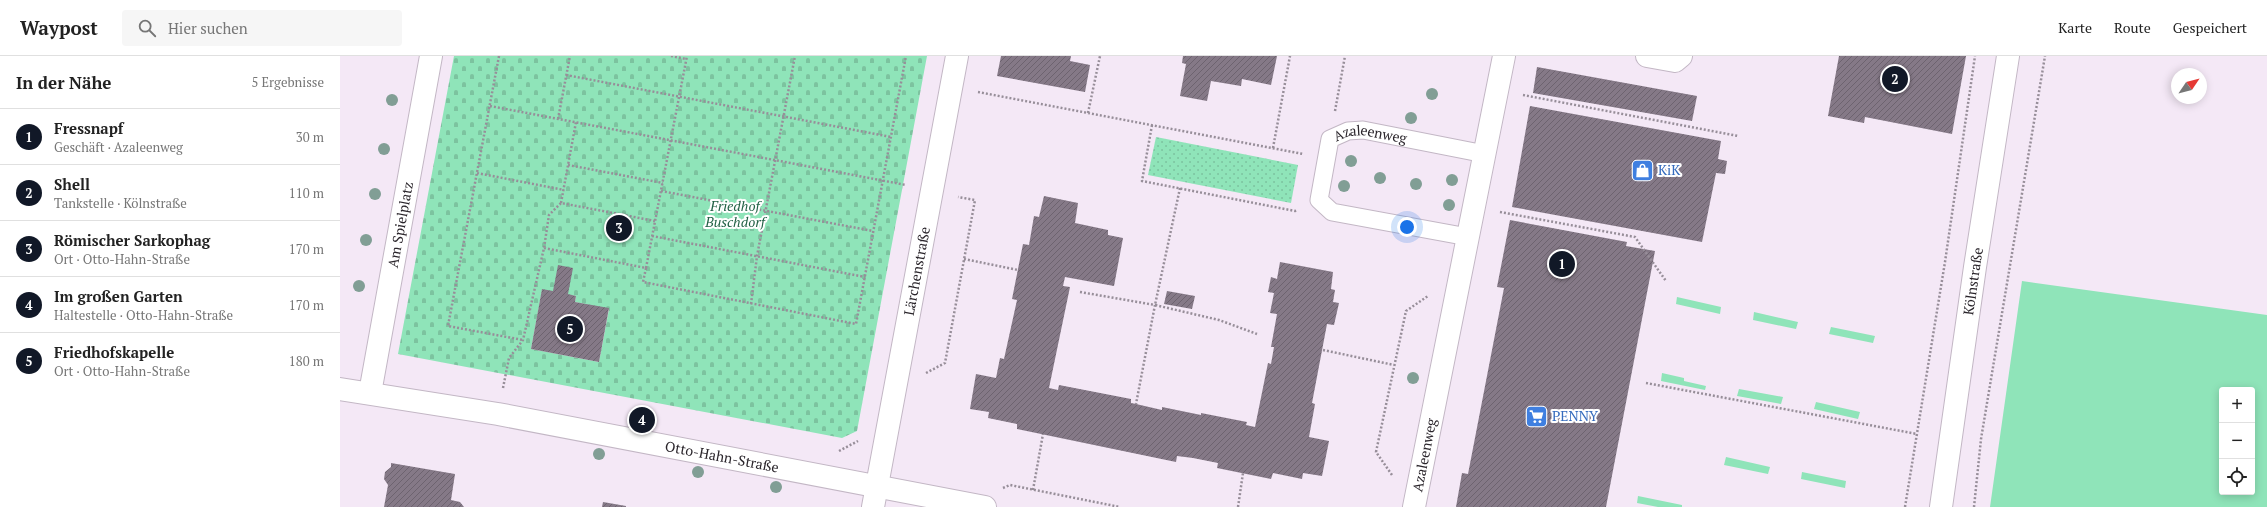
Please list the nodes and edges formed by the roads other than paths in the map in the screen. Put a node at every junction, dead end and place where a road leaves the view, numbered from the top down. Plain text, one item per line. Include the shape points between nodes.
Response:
1 (432, 56) edge
2 (957, 56) edge
3 (1504, 56) edge
4 (1647, 56) edge
5 (1681, 56) edge
6 (2008, 56) edge
7 (1485, 154) junction
8 (1468, 238) junction
9 (340, 389) edge
10 (370, 393) junction
11 (876, 486) junction
12 (978, 506) edge
13 (1414, 506) edge
14 (873, 507) edge
15 (1941, 507) edge

1 - 10 street, Am Spielplatz
2 - 11 street, Lärchenstraße
3 - 7 street, Azaleenweg
4 - 5 street via 1675,61
6 - 15 street, Kölnstraße
7 - 8 street, Azaleenweg
7 - 8 lane, Azaleenweg via 1362,130 1348,131 1330,139 1319,200 1332,212
8 - 13 street, Azaleenweg
9 - 10 street, Otto-Hahn-Straße
10 - 11 street, Otto-Hahn-Straße via 498,414
11 - 12 street, Otto-Hahn-Straße
11 - 14 street, Lärchenstraße

